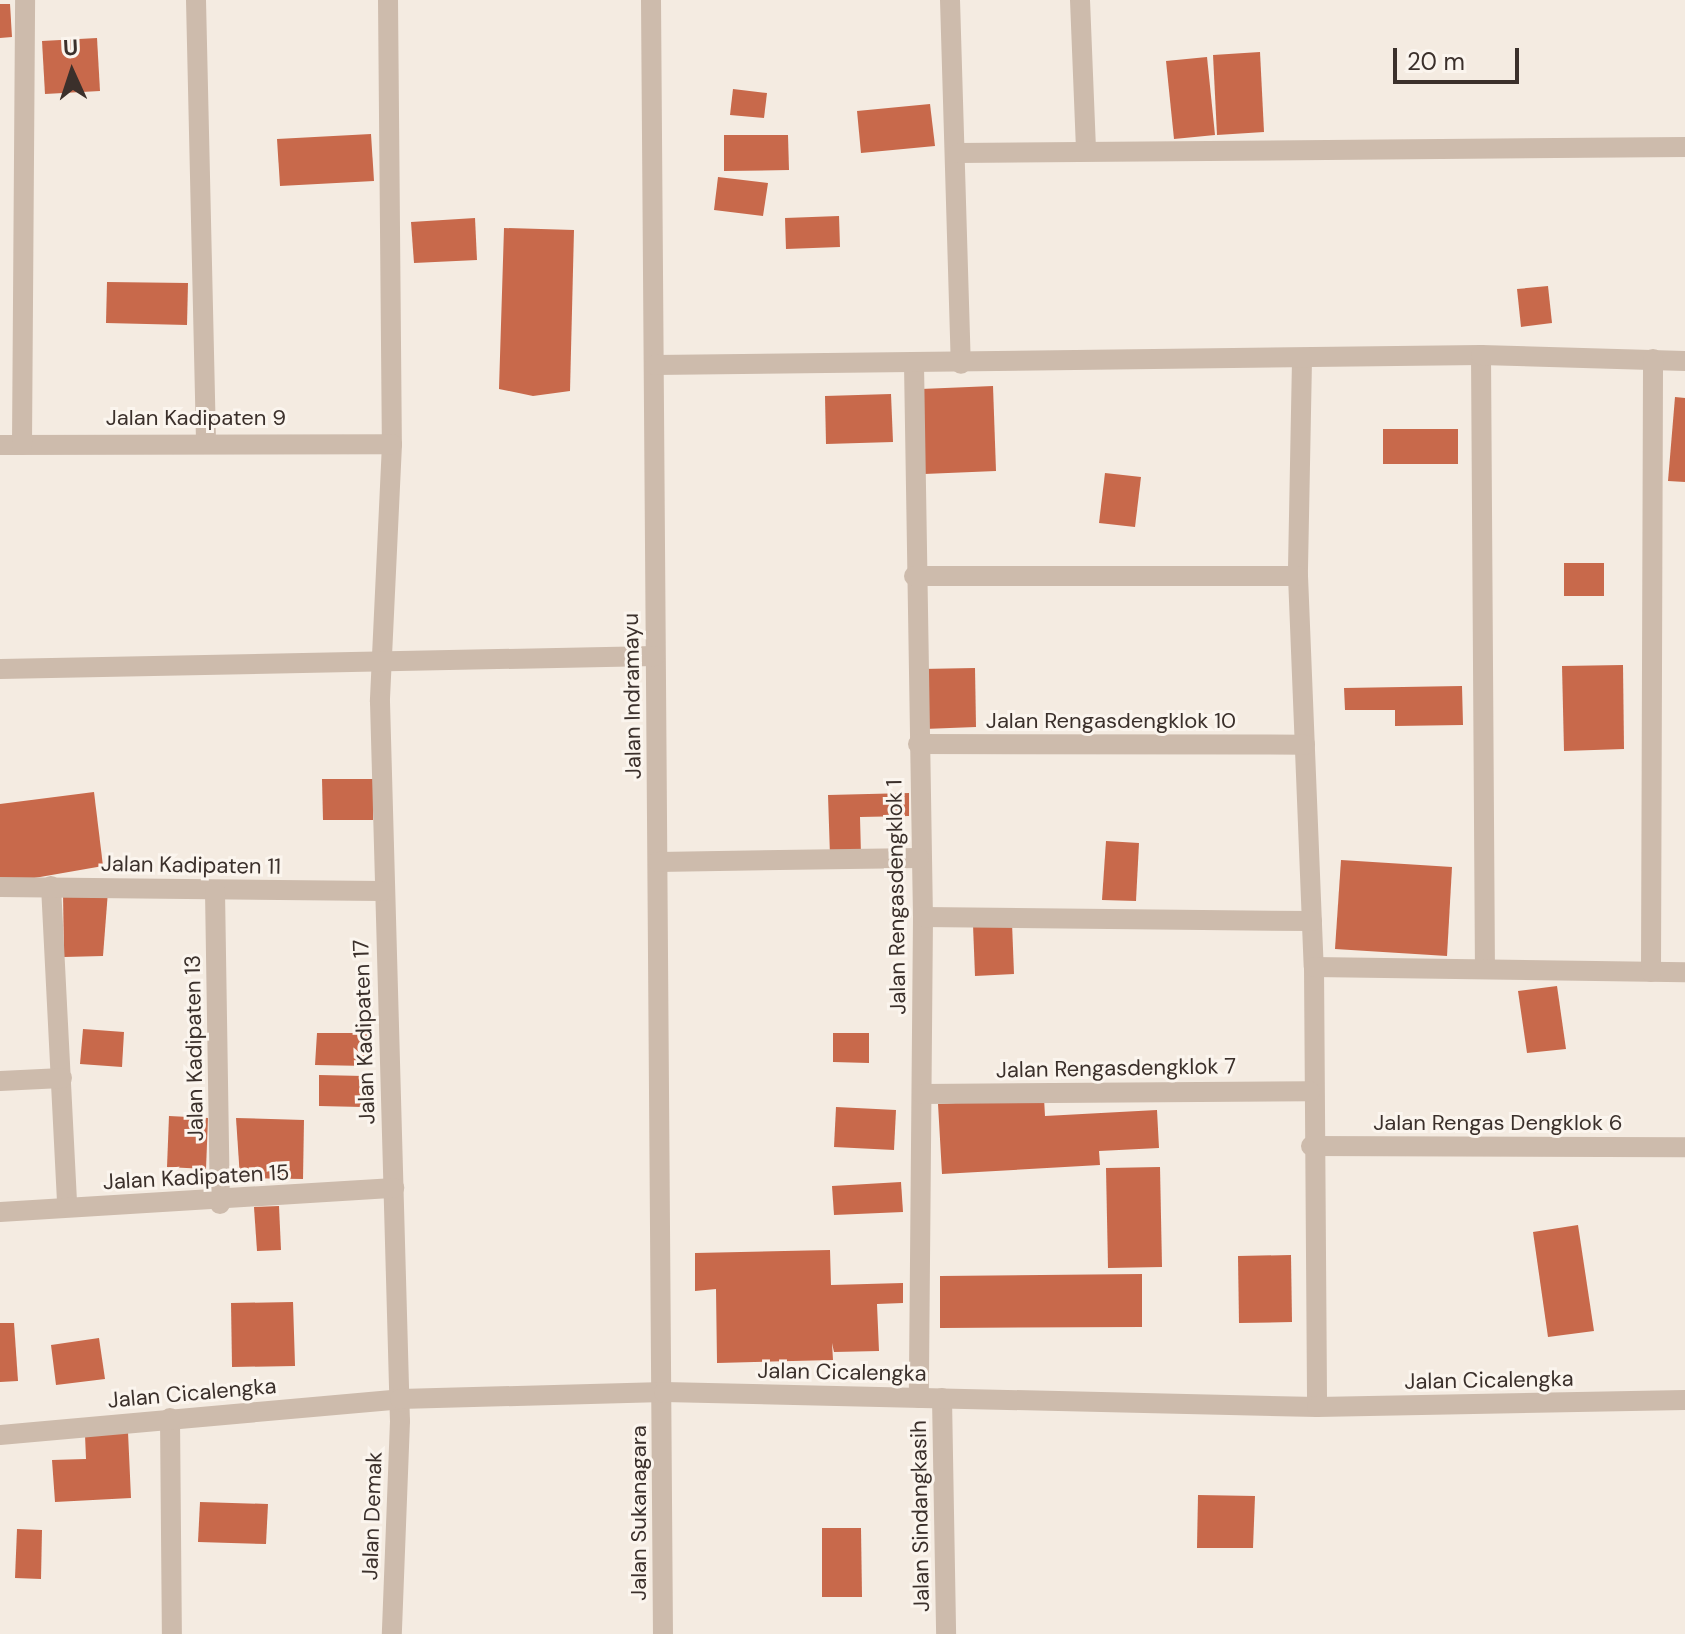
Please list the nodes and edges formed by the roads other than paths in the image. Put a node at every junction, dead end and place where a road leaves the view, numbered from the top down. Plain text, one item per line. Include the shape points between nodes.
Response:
1 (25, 0) edge
2 (196, 0) edge
3 (388, 0) edge
4 (651, 0) edge
5 (950, 0) edge
6 (1080, 0) edge
7 (1685, 147) edge
8 (1086, 150) junction
9 (958, 153) junction
10 (1481, 355) junction
11 (1653, 359) junction
12 (1302, 360) junction
13 (1685, 361) edge
14 (914, 364) junction
15 (961, 364) junction
16 (655, 365) junction
17 (206, 440) junction
18 (392, 444) junction
19 (0, 445) edge
20 (22, 445) junction
21 (914, 576) junction
22 (1298, 576) junction
23 (655, 656) junction
24 (382, 662) junction
25 (0, 669) edge
26 (918, 744) junction
27 (1305, 745) junction
28 (919, 858) junction
29 (658, 862) junction
30 (51, 886) junction
31 (0, 887) edge
32 (215, 891) junction
33 (382, 891) junction
34 (923, 917) junction
35 (1312, 921) junction
36 (1314, 967) junction
37 (1485, 969) junction
38 (1651, 972) junction
39 (1685, 972) edge
40 (62, 1078) junction
41 (0, 1081) edge
42 (1310, 1091) junction
43 (922, 1094) junction
44 (1311, 1146) junction
45 (1685, 1147) edge
46 (394, 1188) junction
47 (220, 1204) junction
48 (67, 1206) junction
49 (0, 1212) edge
50 (664, 1392) junction
51 (919, 1398) junction
52 (942, 1398) junction
53 (400, 1399) junction
54 (1685, 1400) edge
55 (1317, 1407) junction
56 (170, 1418) junction
57 (0, 1435) edge
58 (172, 1634) edge
59 (392, 1634) edge
60 (663, 1634) edge
61 (946, 1634) edge

1 - 20 street
2 - 17 street
3 - 18 street, Jalan Kadipaten 17
4 - 16 street, Jalan Indramayu
5 - 9 street
6 - 8 street
7 - 8 street
8 - 9 street
9 - 15 street
10 - 11 street
10 - 12 street
10 - 37 street
11 - 13 street
11 - 38 street
12 - 15 street
12 - 22 street
14 - 15 street
14 - 16 street
14 - 21 street, Jalan Rengasdengklok 1
16 - 23 street, Jalan Indramayu
17 - 18 street, Jalan Kadipaten 9
17 - 20 street, Jalan Kadipaten 9
18 - 24 street, Jalan Kadipaten 17
19 - 20 street, Jalan Kadipaten 9
21 - 22 street
21 - 26 street, Jalan Rengasdengklok 1
22 - 27 street
23 - 24 street
23 - 29 street, Jalan Indramayu
24 - 25 street
24 - 33 street, Jalan Kadipaten 17
26 - 27 street, Jalan Rengasdengklok 10
26 - 28 street, Jalan Rengasdengklok 1
27 - 35 street
28 - 29 street
28 - 34 street, Jalan Rengasdengklok 1
29 - 50 street, Jalan Indramayu
30 - 31 street, Jalan Kadipaten 11
30 - 32 street, Jalan Kadipaten 11
30 - 40 street
32 - 33 street, Jalan Kadipaten 11
32 - 47 street, Jalan Kadipaten 13
33 - 46 street, Jalan Kadipaten 17
34 - 35 street
34 - 43 street, Jalan Rengasdengklok 1
35 - 36 street
36 - 37 street
36 - 42 street
37 - 38 street
38 - 39 street
40 - 41 street
40 - 48 street
42 - 43 street, Jalan Rengasdengklok 7
42 - 44 street
43 - 51 street, Jalan Rengasdengklok 1
44 - 45 street, Jalan Rengas Dengklok 6
44 - 55 street
46 - 47 street, Jalan Kadipaten 15
46 - 53 street, Jalan Kadipaten 17
47 - 48 street, Jalan Kadipaten 15
48 - 49 street, Jalan Kadipaten 15
50 - 51 street, Jalan Cicalengka
50 - 53 street, Jalan Cicalengka
50 - 60 street, Jalan Sukanagara
51 - 52 street, Jalan Cicalengka
52 - 55 street, Jalan Cicalengka
52 - 61 street, Jalan Sindangkasih
53 - 56 street, Jalan Cicalengka
53 - 59 street, Jalan Demak
54 - 55 street, Jalan Cicalengka
56 - 57 street, Jalan Cicalengka
56 - 58 street

